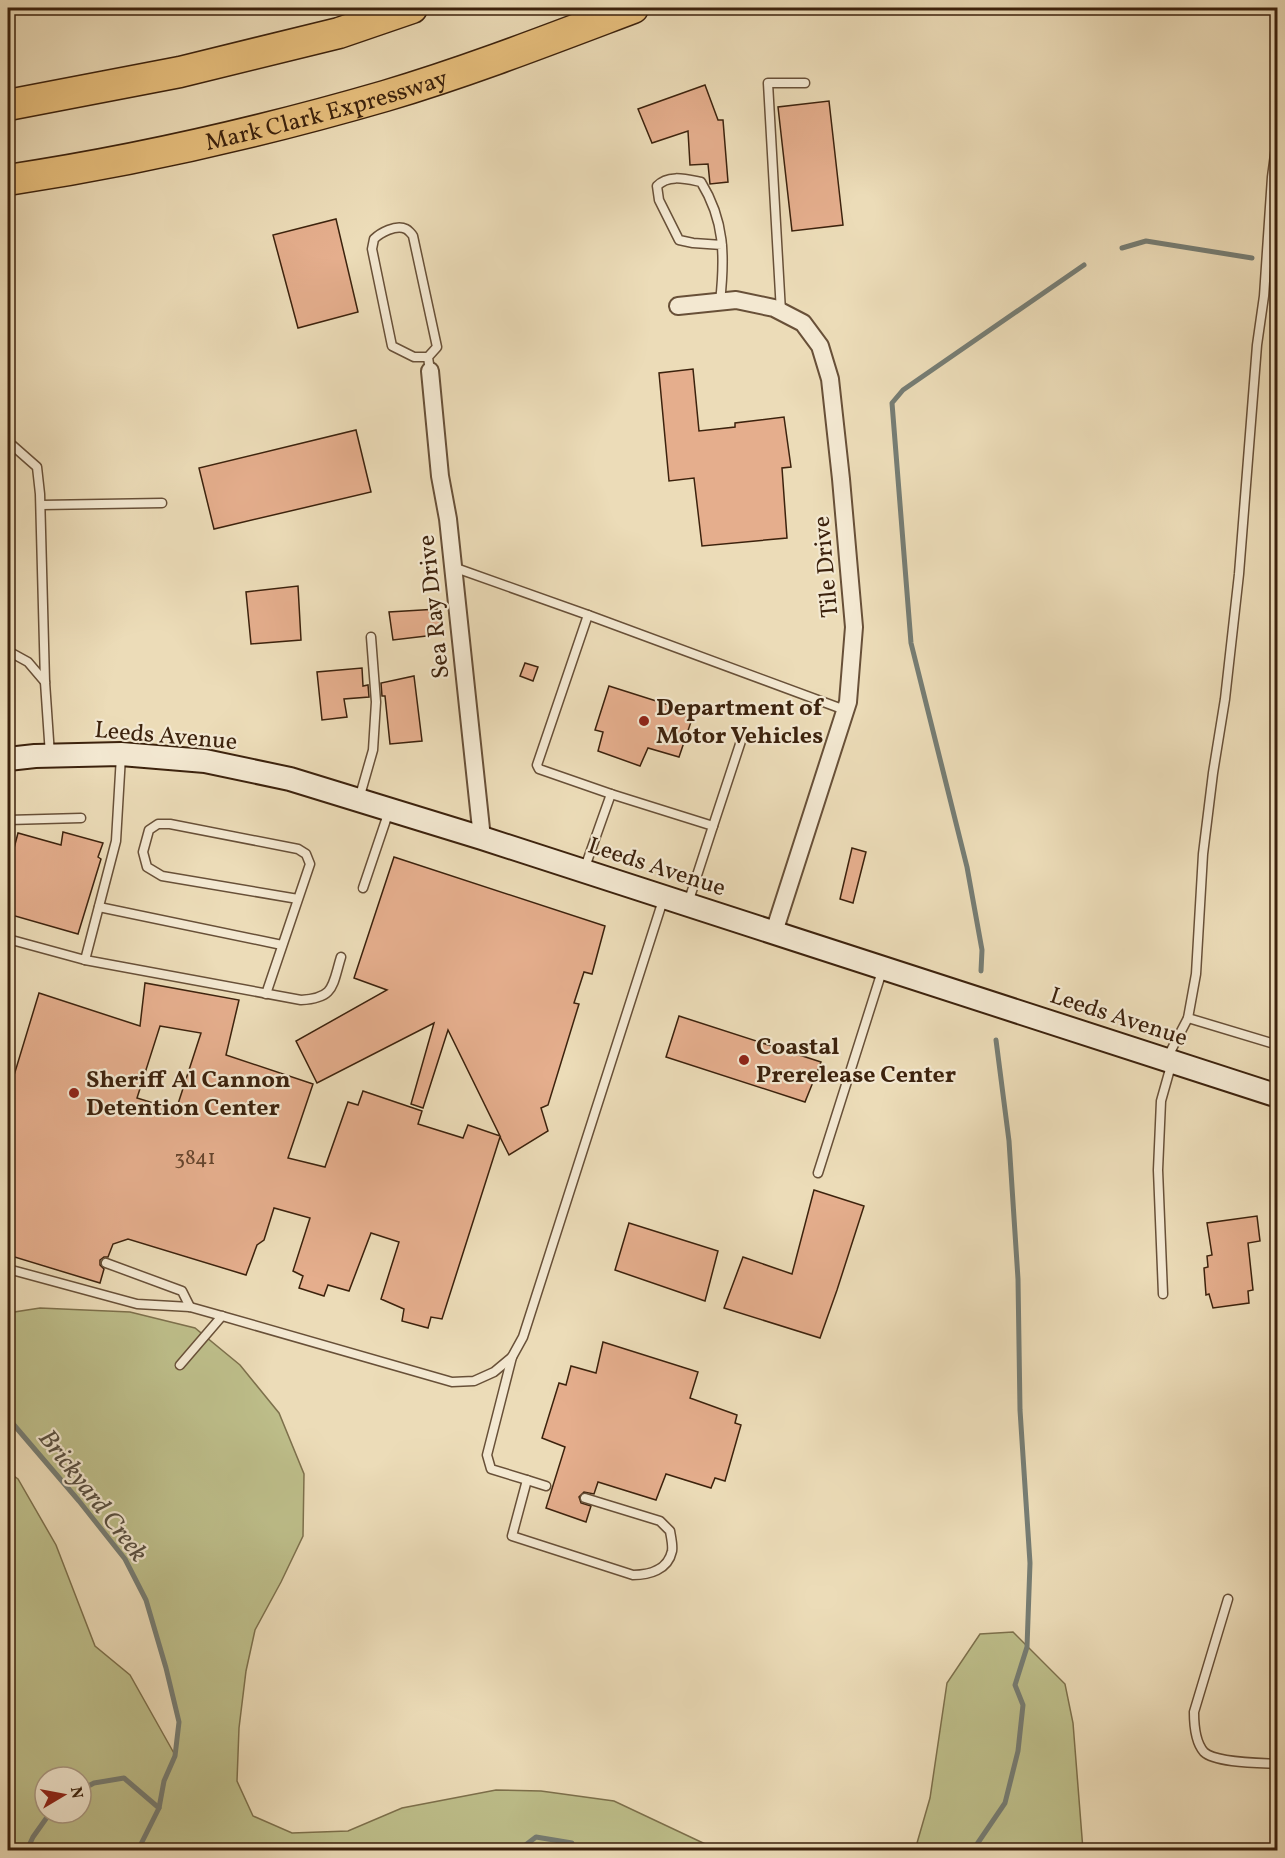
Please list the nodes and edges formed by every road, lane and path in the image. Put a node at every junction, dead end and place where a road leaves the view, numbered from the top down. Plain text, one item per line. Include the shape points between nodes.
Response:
1 (412, 8) edge
2 (633, 8) edge
3 (805, 83) dead end
4 (17, 102) edge
5 (1278, 132) edge
6 (8, 180) edge
7 (722, 245) junction
8 (720, 302) junction
9 (678, 306) dead end
10 (781, 312) junction
11 (429, 364) junction
12 (8, 445) edge
13 (162, 503) dead end
14 (40, 505) junction
15 (453, 566) junction
16 (588, 615) junction
17 (371, 637) dead end
18 (8, 651) edge
19 (45, 682) junction
20 (845, 710) junction
21 (741, 741) dead end
22 (121, 754) junction
23 (51, 756) junction
24 (8, 759) edge
25 (611, 794) junction
26 (359, 800) junction
27 (389, 809) junction
28 (81, 818) dead end
29 (8, 820) edge
30 (714, 826) junction
31 (482, 838) junction
32 (584, 871) junction
33 (363, 888) dead end
34 (664, 897) junction
35 (298, 900) junction
36 (687, 904) junction
37 (99, 907) junction
38 (774, 932) junction
39 (8, 939) edge
40 (282, 945) junction
41 (341, 957) dead end
42 (85, 960) junction
43 (883, 968) junction
44 (266, 994) junction
45 (1188, 1018) junction
46 (1278, 1046) edge
47 (1169, 1061) junction
48 (1278, 1096) edge
49 (818, 1173) dead end
50 (106, 1263) dead end
51 (8, 1269) edge
52 (1163, 1294) dead end
53 (190, 1307) junction
54 (222, 1316) junction
55 (512, 1357) junction
56 (180, 1365) dead end
57 (527, 1480) junction
58 (546, 1486) dead end
59 (585, 1498) dead end
60 (1228, 1599) dead end
61 (1278, 1764) edge

1 - 4 highway via 339,33 180,72
2 - 6 highway, Mark Clark Expressway via 387,96 311,117 183,147
3 - 10 lane via 768,83
5 - 45 lane via 1239,574 1203,854 1196,974
7 - 7 lane via 719,219 701,182 670,178 657,186 659,200 679,240
7 - 8 lane
8 - 9 street, Tile Drive
8 - 10 street, Tile Drive via 736,300
10 - 20 street, Tile Drive via 803,323 820,346 830,379 854,627
11 - 11 lane via 392,346 372,249 374,239 381,233 401,228 413,236 437,347
11 - 15 street, Sea Ray Drive
12 - 14 lane via 37,467
13 - 14 lane
14 - 19 lane
15 - 16 lane
15 - 31 street, Sea Ray Drive
16 - 20 lane
16 - 25 lane via 537,765
17 - 26 lane via 376,702 373,750
18 - 19 lane via 28,662
19 - 23 lane
20 - 38 street, Tile Drive
21 - 30 lane
22 - 23 street, Leeds Avenue
22 - 26 street, Leeds Avenue via 205,761 290,778
22 - 37 lane via 116,841
23 - 24 street, Leeds Avenue
25 - 30 lane
25 - 32 lane
26 - 27 street, Leeds Avenue
27 - 31 street, Leeds Avenue
27 - 33 lane
28 - 29 lane
30 - 36 lane
31 - 32 street, Leeds Avenue
32 - 34 street, Leeds Avenue
34 - 36 street, Leeds Avenue
34 - 55 lane via 523,1337
35 - 35 lane via 310,864 306,854 298,849 170,824 159,824 149,830 143,852 147,867 162,876
35 - 40 lane
36 - 38 street, Leeds Avenue
37 - 40 lane
37 - 42 lane
38 - 43 street, Leeds Avenue
39 - 42 lane
40 - 44 lane
41 - 44 lane via 331,989 319,999
42 - 44 lane
43 - 47 street, Leeds Avenue
43 - 49 lane
45 - 46 lane
45 - 47 lane
47 - 48 street, Leeds Avenue
47 - 52 lane via 1161,1101 1158,1170
50 - 53 lane via 182,1292
51 - 53 lane via 137,1304
53 - 54 lane
54 - 55 lane via 452,1382 474,1382
54 - 56 lane
55 - 57 lane via 487,1455 491,1469
57 - 58 lane
57 - 59 lane via 512,1536 633,1575 647,1575 665,1566 672,1551 670,1531 660,1521
60 - 61 lane via 1194,1712 1194,1727 1204,1752 1213,1758

